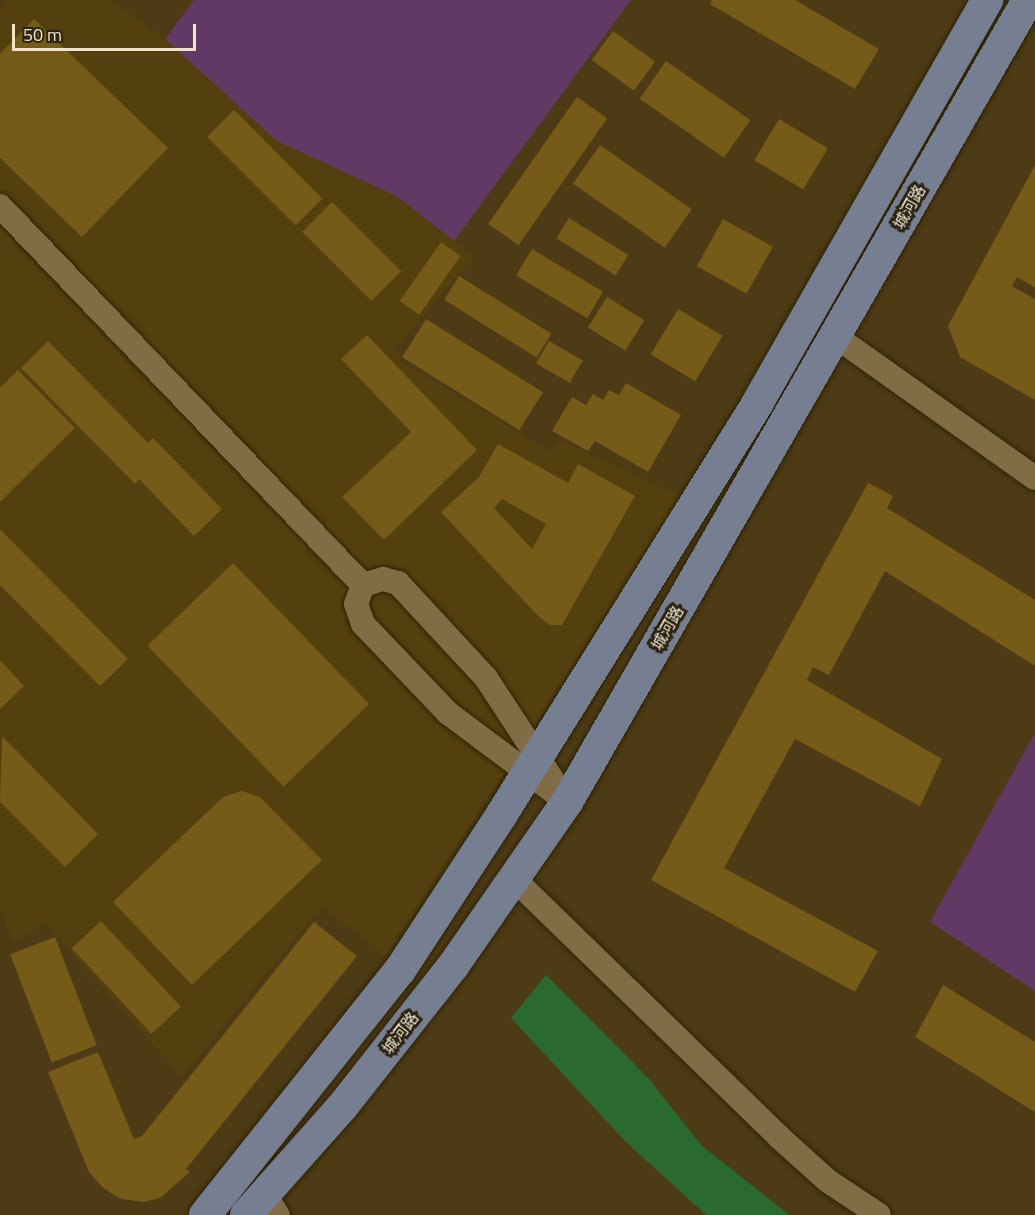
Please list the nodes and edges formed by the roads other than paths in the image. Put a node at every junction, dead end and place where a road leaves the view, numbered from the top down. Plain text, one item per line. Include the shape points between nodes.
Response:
1 (987, 0) edge
2 (1028, 0) edge
3 (0, 206) edge
4 (835, 336) junction
5 (1035, 478) edge
6 (363, 585) junction
7 (533, 765) junction
8 (567, 802) junction
9 (513, 878) junction
10 (263, 1208) edge
11 (205, 1215) edge
12 (879, 1215) edge

1 - 7 main road, 城河路 via 758,402
2 - 4 main road, 城河路
3 - 6 street
4 - 5 street
4 - 8 main road, 城河路
6 - 7 street via 356,604 363,624 448,713
6 - 7 street via 383,579 398,583 486,678
7 - 8 street
7 - 11 main road, 城河路 via 400,970
8 - 9 main road, 城河路
9 - 10 main road, 城河路 via 453,966
9 - 12 street via 778,1136 828,1181

